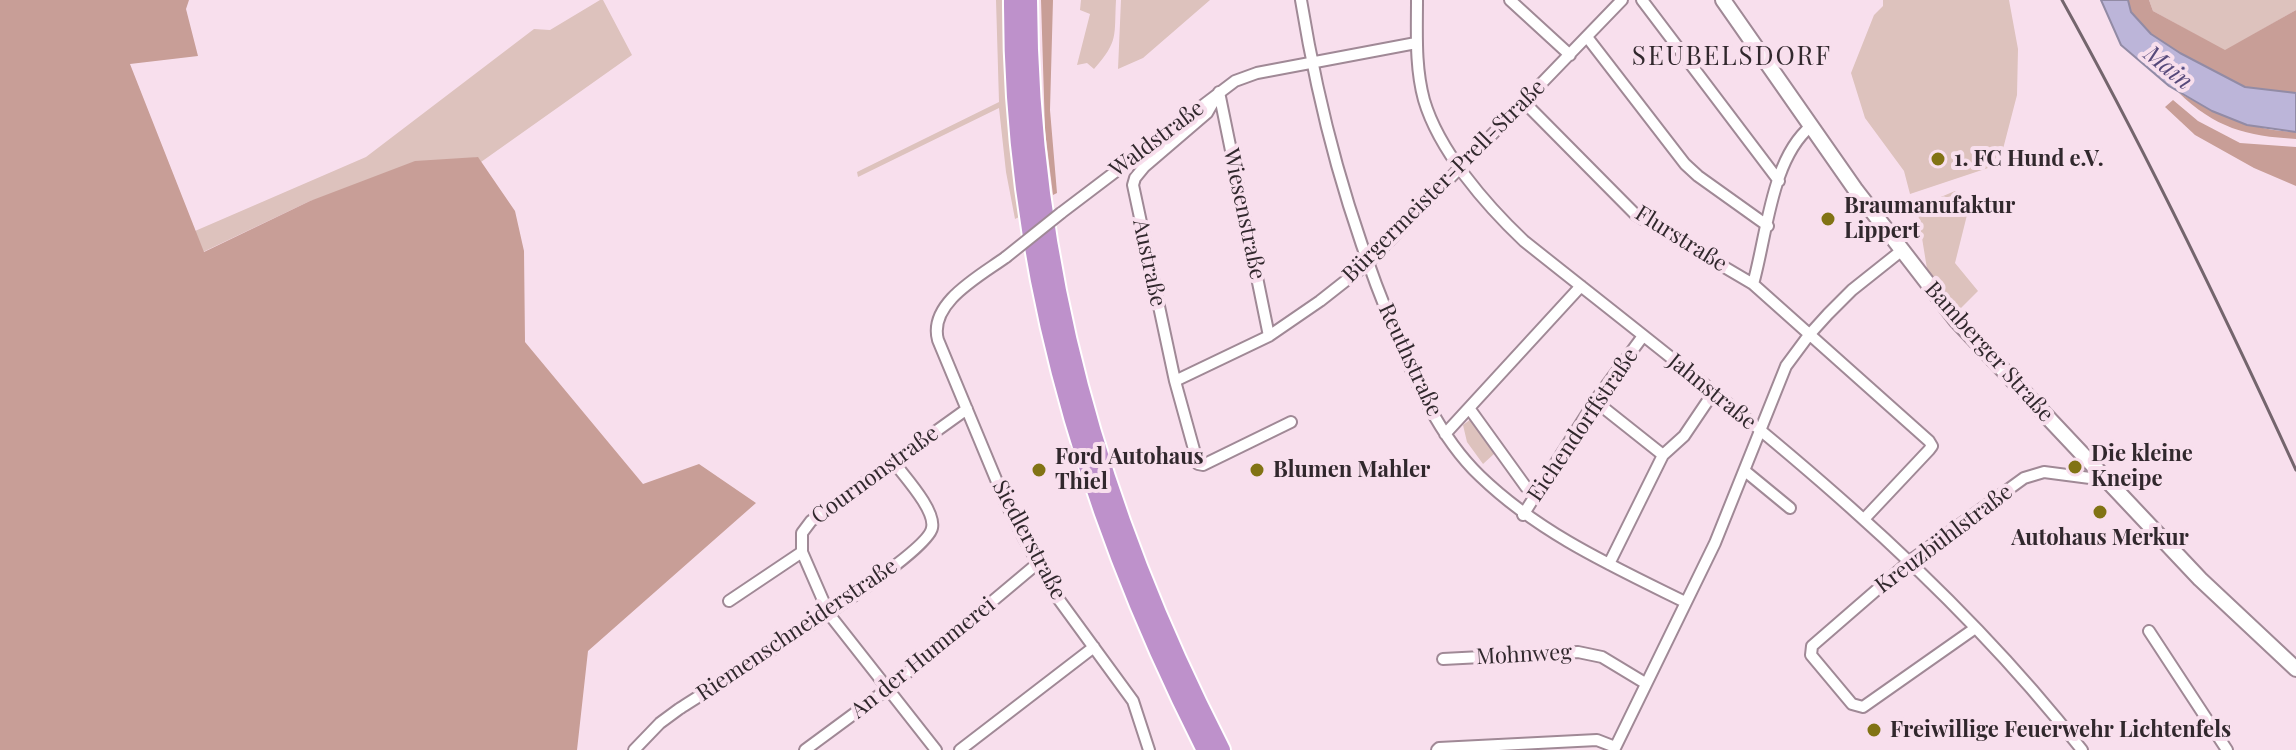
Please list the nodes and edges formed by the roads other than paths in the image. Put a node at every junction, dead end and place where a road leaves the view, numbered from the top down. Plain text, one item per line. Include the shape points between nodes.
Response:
1 (1013, 0) edge
2 (1028, 0) edge
3 (1301, 0) edge
4 (1417, 0) edge
5 (1510, 0) edge
6 (1642, 0) edge
7 (1723, 0) edge
8 (1614, 2) edge
9 (1587, 37) junction
10 (1416, 43) junction
11 (1570, 55) junction
12 (1311, 62) junction
13 (1219, 92) junction
14 (1525, 103) junction
15 (1811, 126) junction
16 (1461, 169) junction
17 (1779, 181) junction
18 (1768, 226) junction
19 (1901, 251) junction
20 (1367, 264) junction
21 (1753, 284) junction
22 (1581, 286) junction
23 (938, 317) joint
24 (1809, 335) junction
25 (1269, 336) junction
26 (1643, 336) junction
27 (1175, 381) junction
28 (1713, 393) junction
29 (1595, 401) junction
30 (1469, 408) junction
31 (967, 409) junction
32 (1291, 422) dead end
33 (1760, 430) junction
34 (1445, 434) junction
35 (1663, 455) junction
36 (893, 461) junction
37 (1745, 471) junction
38 (2098, 471) junction
39 (1536, 493) junction
40 (1790, 508) dead end
41 (1523, 515) junction
42 (1865, 518) junction
43 (802, 552) junction
44 (1910, 561) junction
45 (1038, 563) junction
46 (1609, 564) junction
47 (729, 601) dead end
48 (1685, 602) junction
49 (829, 614) junction
50 (1974, 629) junction
51 (2149, 631) dead end
52 (1094, 647) junction
53 (1443, 659) dead end
54 (2296, 669) edge
55 (1645, 683) junction
56 (889, 688) junction
57 (1615, 749) edge
58 (634, 750) edge
59 (805, 750) edge
60 (936, 750) edge
61 (960, 750) edge
62 (1149, 750) edge
63 (1206, 750) edge
64 (1221, 750) edge
65 (1437, 750) edge
66 (2082, 750) edge
67 (2227, 750) edge

1 - 63 highway via 1030,228 1069,404 1117,554
2 - 64 highway via 1032,125 1044,227 1081,396 1129,547
3 - 12 street, Reuthstraße
4 - 10 street, Jahnstraße
5 - 11 street
6 - 17 street
7 - 15 street, Bamberger Straße
8 - 9 street, Bürgermeister-Prell-Straße
9 - 11 street, Bürgermeister-Prell-Straße
9 - 18 street via 1685,164
10 - 12 street, Waldstraße
10 - 16 street, Jahnstraße via 1431,119
11 - 14 street, Bürgermeister-Prell-Straße
12 - 13 street, Waldstraße via 1247,75
12 - 20 street, Reuthstraße via 1332,155
13 - 23 street, Waldstraße, bridge via 948,302
13 - 25 street, Wiesenstraße
13 - 27 street, Austraße via 1207,113 1144,167 1133,185
14 - 16 street, Bürgermeister-Prell-Straße
14 - 21 street, Flurstraße via 1636,215
15 - 17 street via 1795,140
15 - 19 street, Bamberger Straße
16 - 20 street, Bürgermeister-Prell-Straße
16 - 22 street, Jahnstraße via 1499,218
17 - 18 street
18 - 21 street
19 - 24 street via 1852,290
19 - 38 street, Bamberger Straße via 1956,320
20 - 25 street, Bürgermeister-Prell-Straße
20 - 34 street, Reuthstraße via 1422,394
21 - 24 street, Flurstraße
22 - 26 street, Jahnstraße
22 - 30 street
23 - 31 street, Siedlerstraße via 938,340
24 - 33 street via 1786,366
24 - 42 street, Flurstraße via 1932,446
25 - 27 street, Bürgermeister-Prell-Straße
26 - 28 street, Jahnstraße
26 - 29 street, Eichendorffstraße
27 - 32 street, Austraße via 1198,464
28 - 33 street, Jahnstraße
28 - 35 street via 1684,436
29 - 35 street
29 - 39 street, Eichendorffstraße
30 - 34 street
30 - 39 street via 1526,487
31 - 36 street, Cournonstraße
31 - 45 street, Siedlerstraße via 1005,501
33 - 37 street
33 - 42 street, Jahnstraße
34 - 41 street, Reuthstraße via 1477,474
35 - 46 street
36 - 43 street, Cournonstraße via 811,521 802,533
36 - 49 street, Riemenschneiderstraße via 932,513 930,535
37 - 40 street
37 - 48 street
38 - 44 street, Kreuzbühlstraße via 2090,478 2034,473
38 - 54 street, Bamberger Straße via 2200,579
39 - 41 street, Eichendorffstraße
41 - 46 street, Reuthstraße
42 - 44 street, Jahnstraße
43 - 47 street, Cournonstraße
43 - 49 street, Cournonstraße
44 - 50 street, Jahnstraße
44 - 50 street, Kreuzbühlstraße via 1812,646 1811,655 1852,704 1863,707
45 - 52 street, Siedlerstraße
45 - 56 street, An der Hummerei
46 - 48 street, Reuthstraße
48 - 55 street
49 - 56 street, Cournonstraße
49 - 58 street, Riemenschneiderstraße via 679,709
50 - 66 street, Jahnstraße
51 - 67 street
52 - 61 street
52 - 62 street, Siedlerstraße via 1133,701
53 - 55 street, Mohnweg via 1578,652 1602,657
55 - 57 street
56 - 59 street, An der Hummerei
56 - 60 street, Cournonstraße
57 - 65 street via 1597,740

